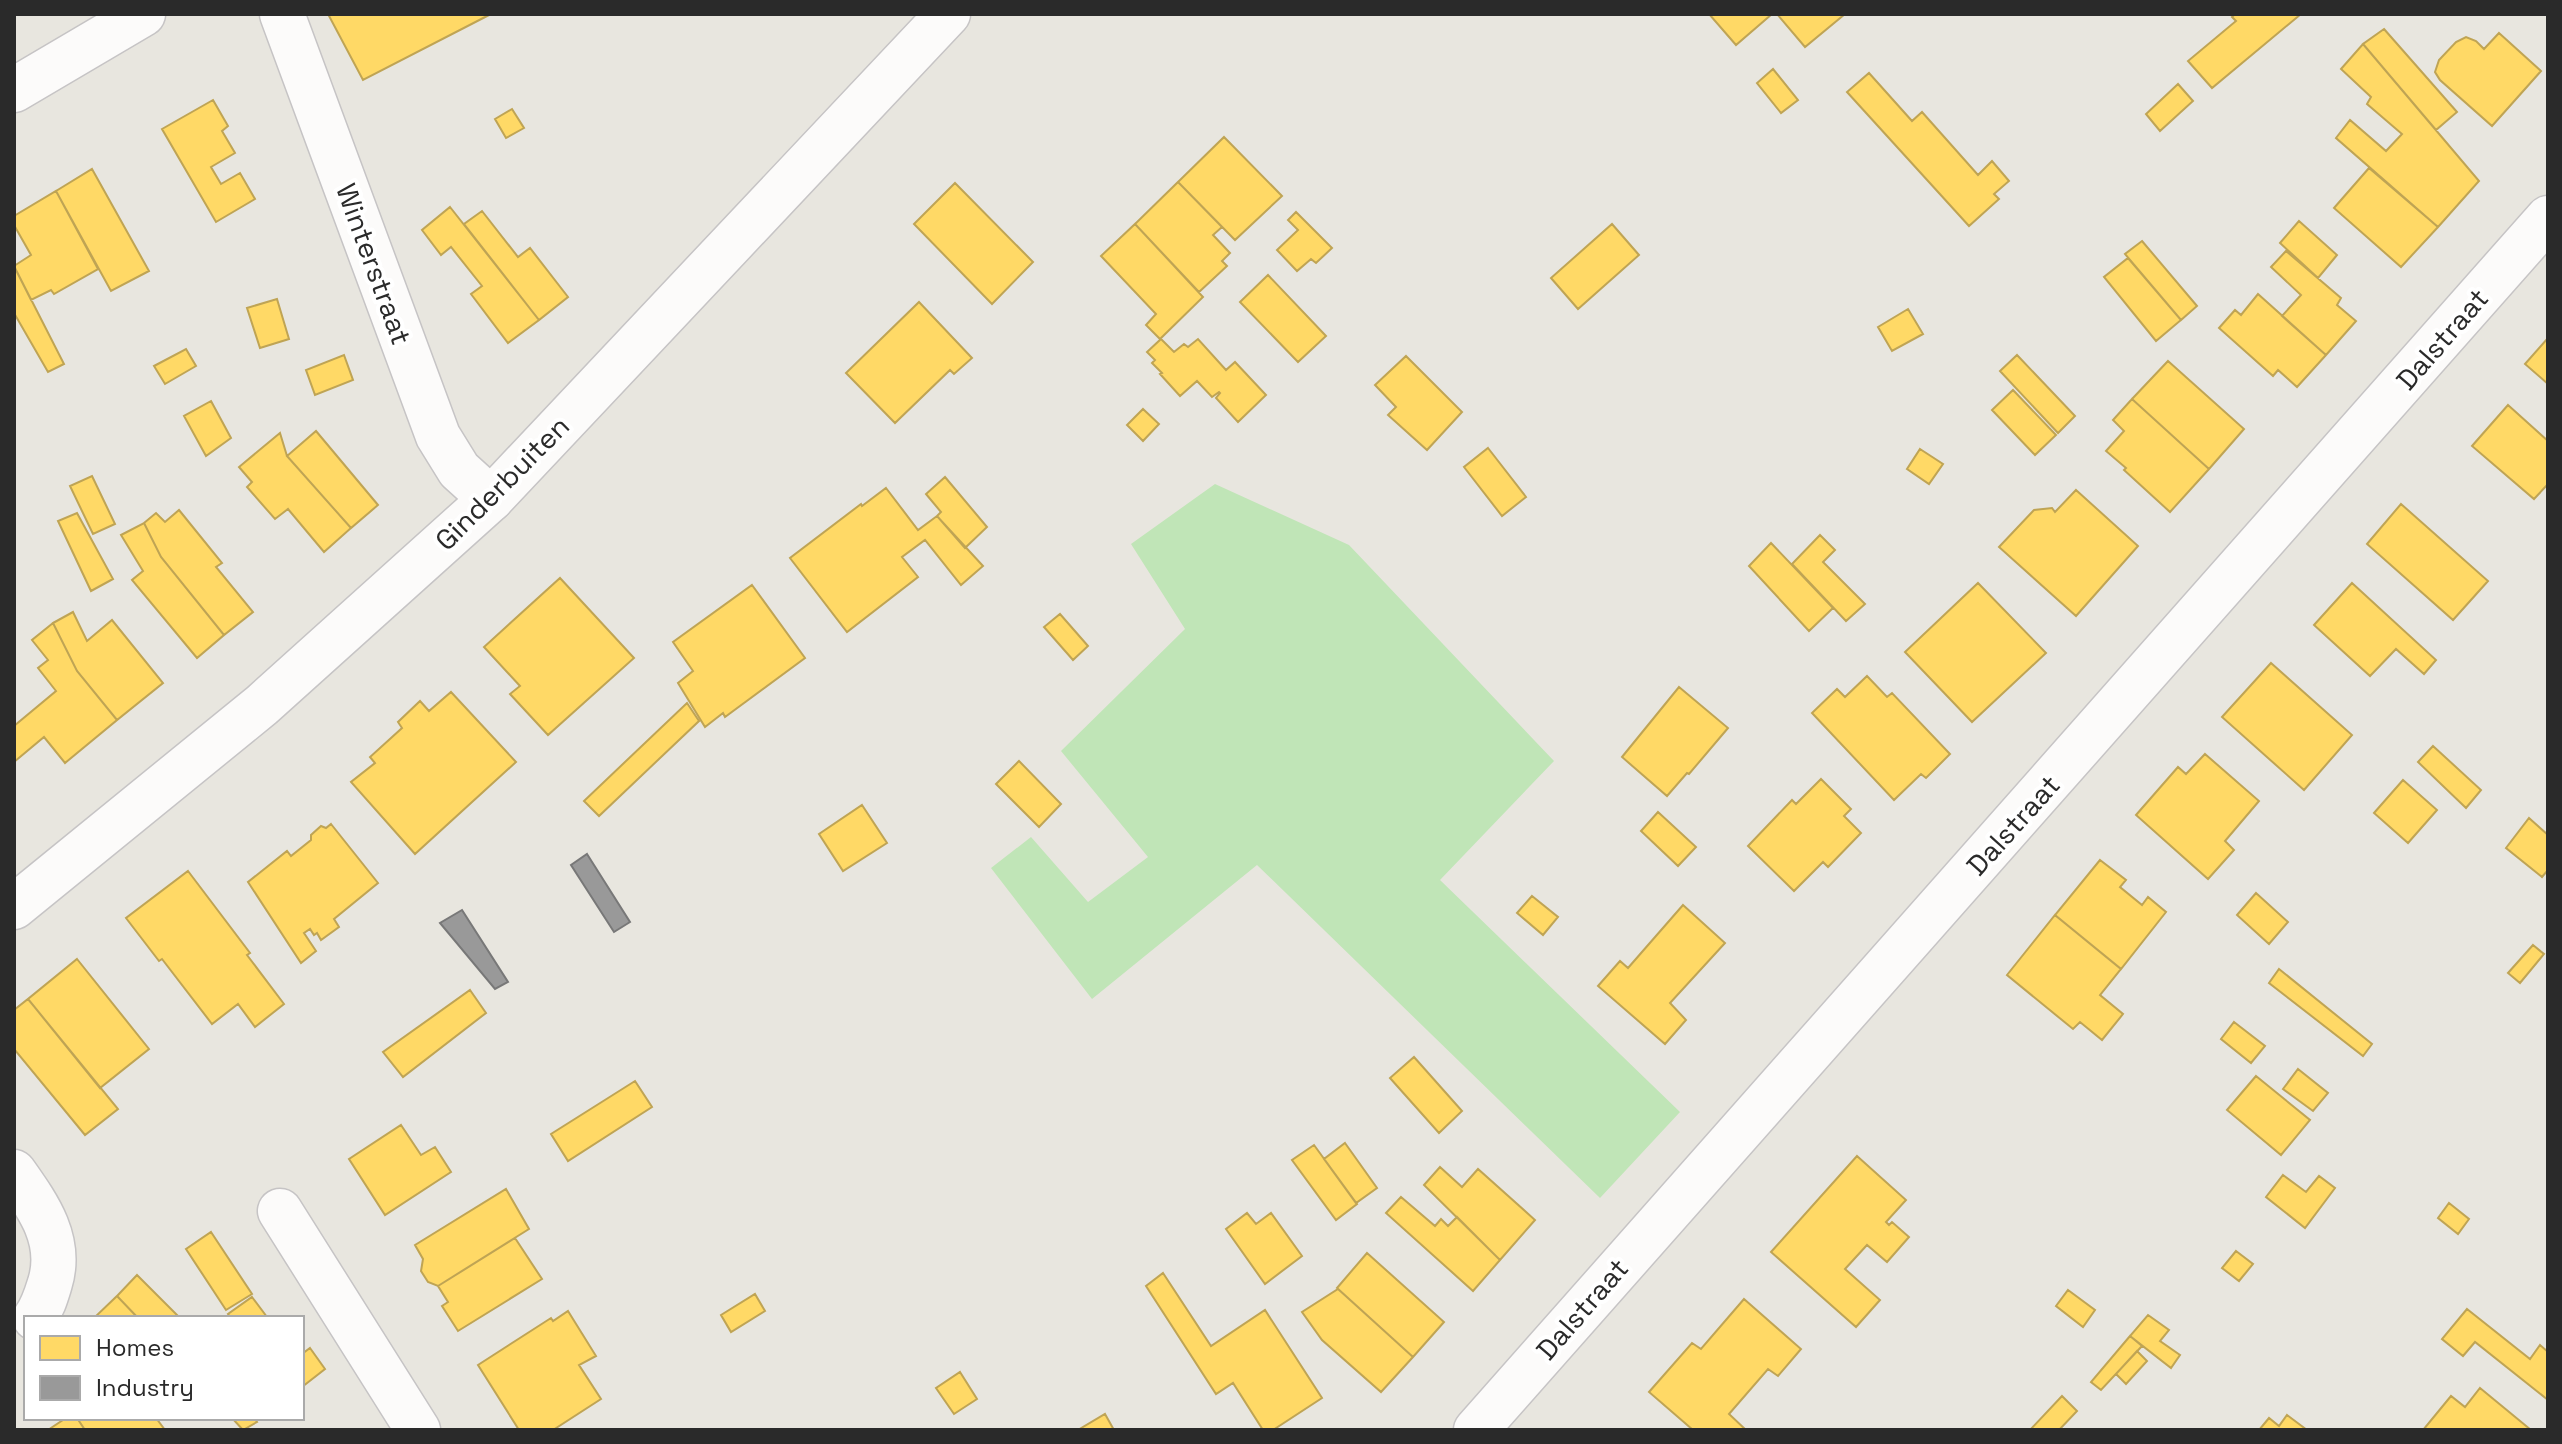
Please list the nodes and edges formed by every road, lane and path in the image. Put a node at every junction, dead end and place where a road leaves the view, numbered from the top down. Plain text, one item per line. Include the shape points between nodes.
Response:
1 (143, 14) edge
2 (282, 14) edge
3 (948, 14) edge
4 (14, 90) edge
5 (2548, 218) edge
6 (491, 499) junction
7 (14, 907) edge
8 (14, 1172) edge
9 (280, 1211) dead end
10 (36, 1316) edge
11 (418, 1430) edge
12 (1476, 1430) edge

1 - 4 street
2 - 6 street, Winterstraat via 438,436 459,470
3 - 6 street, Ginderbuiten
5 - 12 street, Dalstraat
6 - 7 street, Ginderbuiten via 262,705
8 - 10 street via 39,1208 55,1258
9 - 11 street

